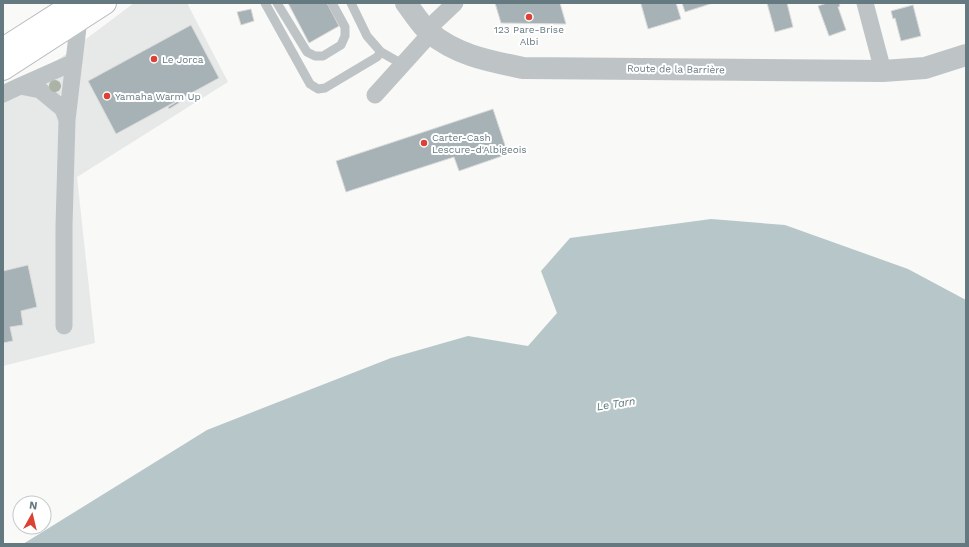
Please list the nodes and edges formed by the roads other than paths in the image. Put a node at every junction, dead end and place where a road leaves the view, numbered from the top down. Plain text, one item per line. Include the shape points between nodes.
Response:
1 (105, 3) edge
2 (265, 3) edge
3 (277, 3) edge
4 (332, 3) edge
5 (352, 3) edge
6 (406, 3) edge
7 (455, 3) edge
8 (865, 3) edge
9 (77, 11) edge
10 (430, 32) junction
11 (3, 49) edge
12 (381, 52) junction
13 (966, 55) edge
14 (74, 62) junction
15 (402, 64) junction
16 (3, 69) edge
17 (883, 71) junction
18 (20, 86) junction
19 (3, 94) edge
20 (375, 95) dead end
21 (67, 120) junction
22 (64, 326) dead end

1 - 9 main road
2 - 12 lane via 310,84 318,89 325,88 344,77
3 - 4 lane via 307,52 315,56 323,56 341,45 345,36 345,27
5 - 12 lane via 367,36
6 - 10 street, Route de la Barrière
7 - 10 street via 436,21
8 - 17 street
9 - 11 main road
9 - 14 street
9 - 16 main road
10 - 15 street
10 - 17 street, Route de la Barrière via 449,45 482,60 523,68
12 - 15 lane
13 - 17 street, Route de la Barrière via 925,68
14 - 18 street
14 - 21 street
15 - 20 street
18 - 19 street
18 - 21 street via 40,90 63,109
21 - 22 street

